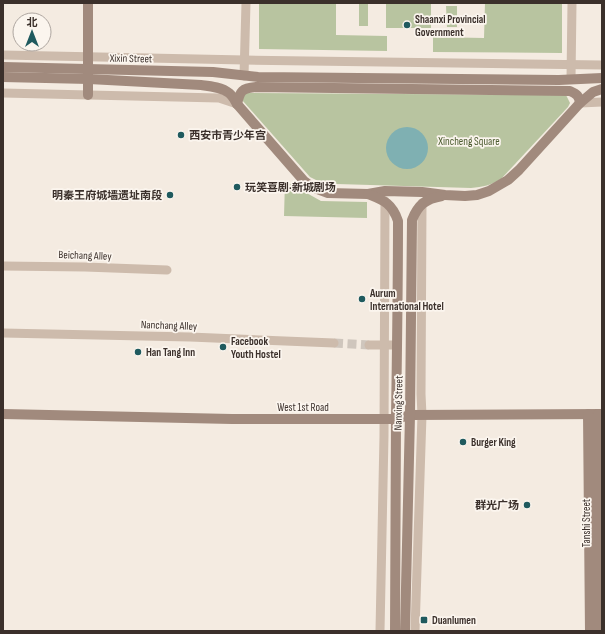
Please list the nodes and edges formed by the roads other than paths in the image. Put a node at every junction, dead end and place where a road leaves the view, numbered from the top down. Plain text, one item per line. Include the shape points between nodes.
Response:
1 (88, 3) edge
2 (246, 3) edge
3 (572, 3) edge
4 (3, 55) edge
5 (89, 56) junction
6 (245, 60) junction
7 (571, 65) junction
8 (602, 65) edge
9 (3, 67) edge
10 (214, 72) junction
11 (89, 74) junction
12 (244, 76) junction
13 (3, 77) edge
14 (598, 78) edge
15 (571, 79) junction
16 (257, 82) junction
17 (602, 90) edge
18 (559, 91) junction
19 (3, 93) edge
20 (88, 95) junction
21 (602, 102) edge
22 (580, 103) junction
23 (238, 104) junction
24 (368, 194) junction
25 (446, 195) junction
26 (385, 201) junction
27 (422, 203) junction
28 (3, 266) edge
29 (167, 270) dead end
30 (3, 333) edge
31 (334, 343) tunnel mouth
32 (369, 345) tunnel mouth
33 (384, 345) junction
34 (397, 345) junction
35 (3, 414) edge
36 (596, 414) edge
37 (410, 415) junction
38 (422, 415) junction
39 (384, 419) junction
40 (396, 419) junction
41 (600, 570) edge
42 (380, 631) edge
43 (395, 631) edge
44 (405, 631) edge
45 (415, 631) edge
46 (590, 631) edge
47 (598, 631) edge

1 - 5 main road
2 - 6 street
3 - 7 street
4 - 5 street
5 - 6 street
5 - 11 main road
6 - 7 street
6 - 12 street
7 - 8 street
7 - 15 street
9 - 11 main road, Xixin Street
10 - 11 main road, Xixin Street
10 - 12 main road, Xixin Street
10 - 16 main road
11 - 13 main road, Xixin Street
11 - 20 main road
11 - 23 main road, Xixin Street via 214,86 230,94
12 - 16 main road, Xixin Street
14 - 15 main road
14 - 18 main road
15 - 16 main road
16 - 18 main road
16 - 23 main road via 242,91
17 - 22 main road via 593,92
18 - 22 main road via 575,93 580,98
19 - 20 street
20 - 23 street via 219,98
21 - 22 street
22 - 25 main road via 508,180 489,191 477,194
23 - 24 main road, Xixin Street via 312,187 328,193
24 - 25 main road via 385,191
24 - 26 main road
25 - 27 main road
26 - 33 street
26 - 34 main road, Nanxing Street via 394,211 398,221
27 - 37 main road, Nanxing Street via 412,220
27 - 38 street
28 - 29 street, Beichang Alley
30 - 31 street, Nanchang Alley
32 - 33 street
33 - 34 street
33 - 39 street
34 - 40 main road, Nanxing Street
35 - 39 main road, West 1st Road
36 - 38 main road, West 1st Road
36 - 41 main road, Tanshi Street
36 - 46 main road, Tanshi Street
37 - 38 main road, West 1st Road
37 - 40 main road, West 1st Road
37 - 44 main road, Nanxing Street
38 - 45 street
39 - 40 main road, West 1st Road
39 - 42 street
40 - 43 main road, Nanxing Street
41 - 47 main road, Tanshi Street

